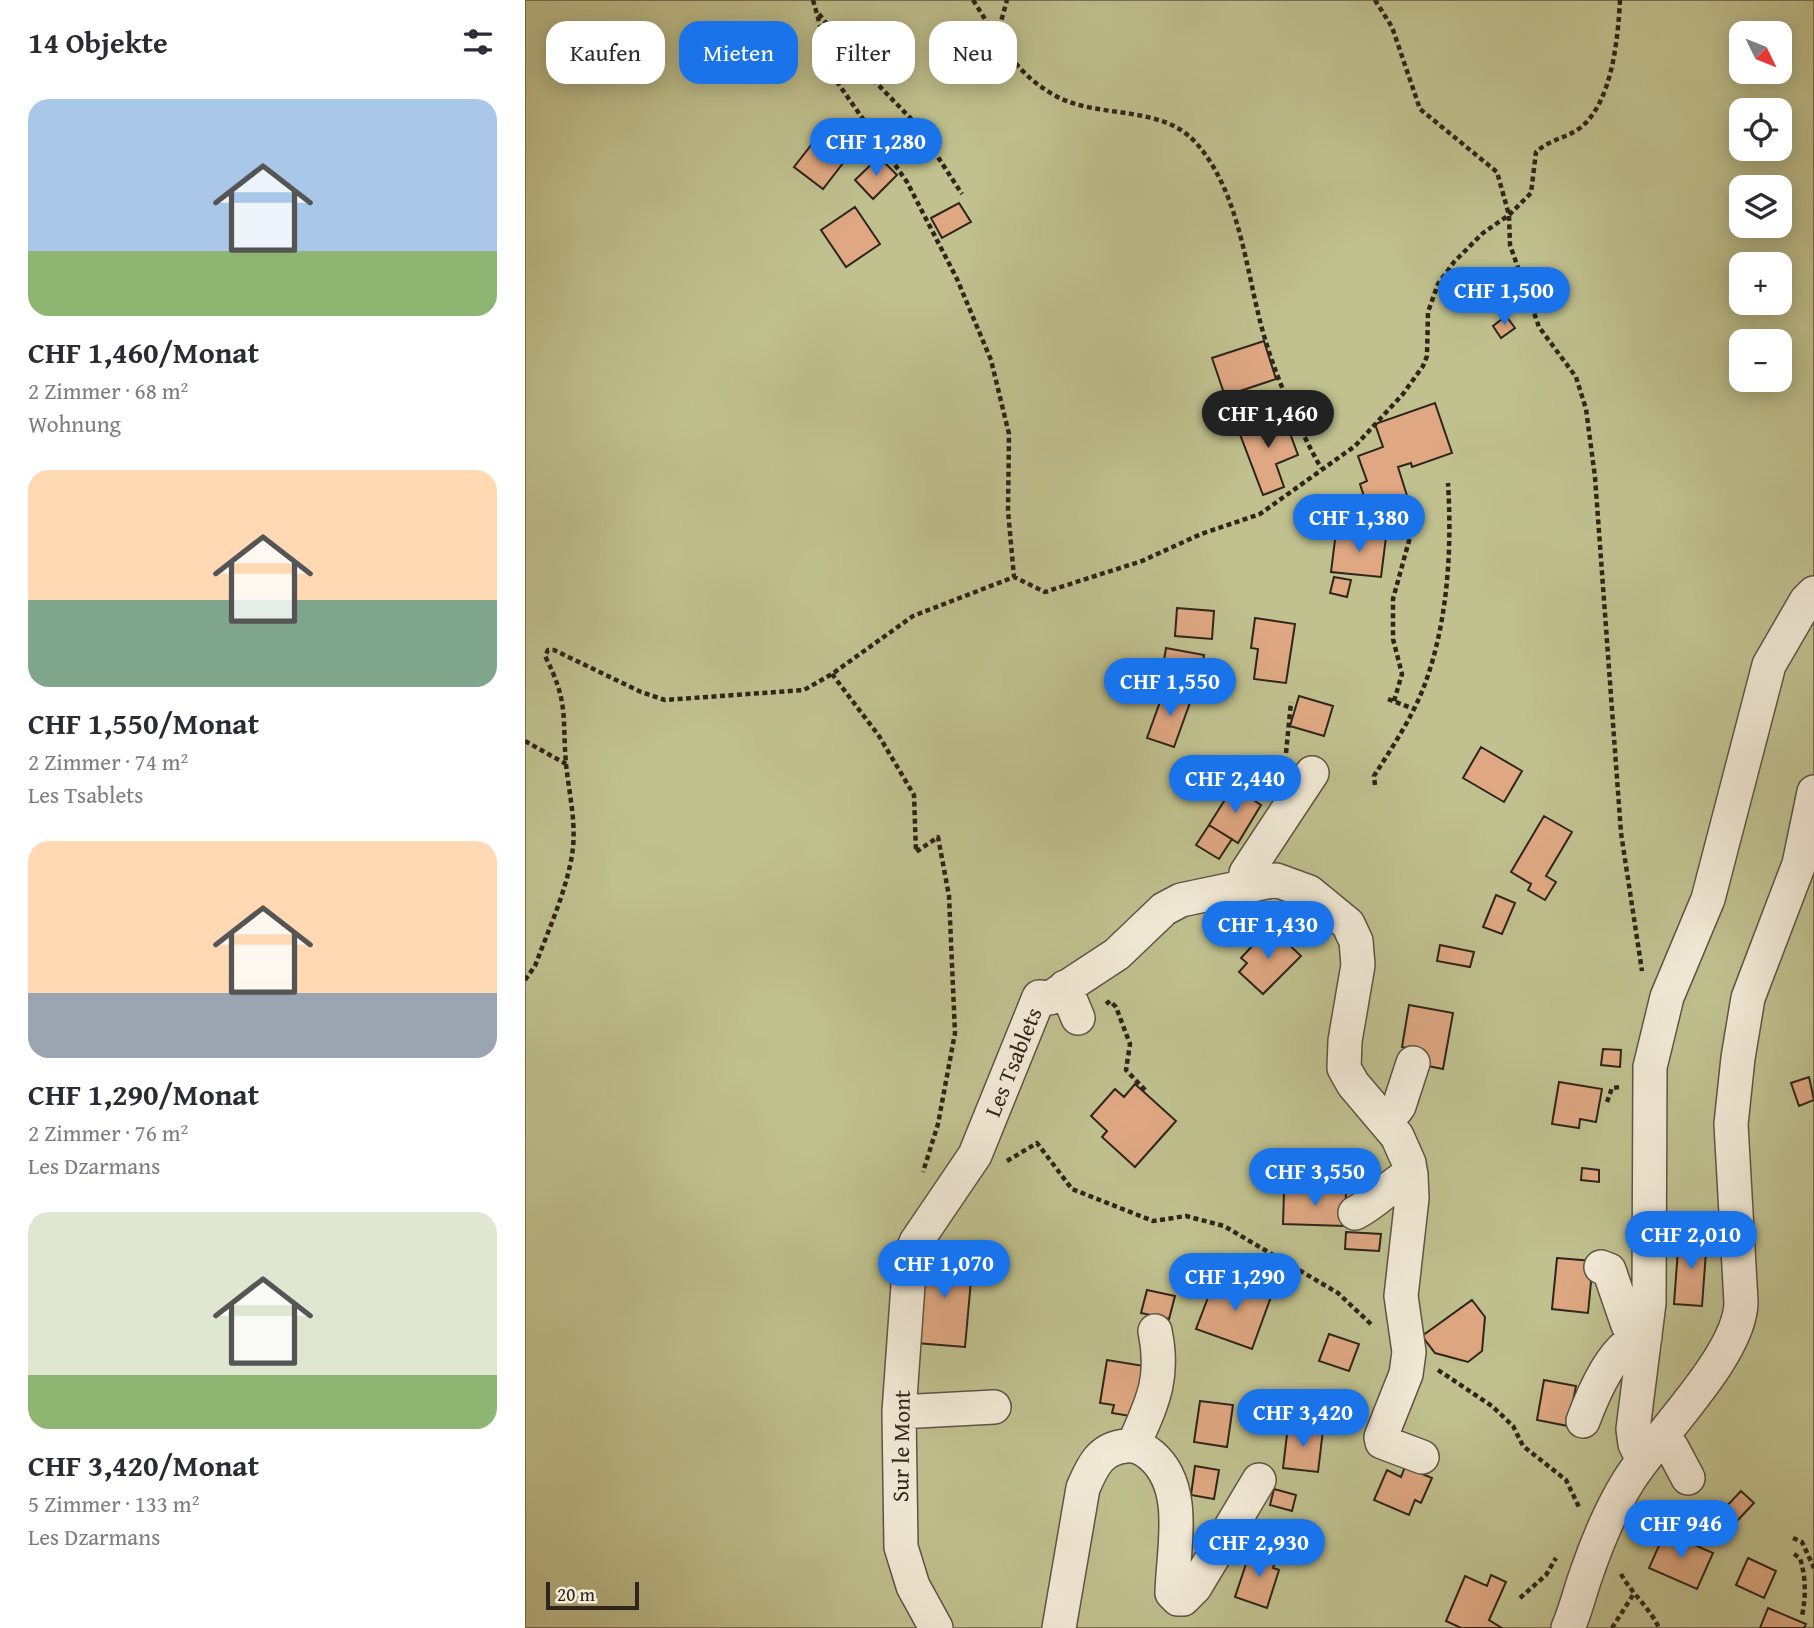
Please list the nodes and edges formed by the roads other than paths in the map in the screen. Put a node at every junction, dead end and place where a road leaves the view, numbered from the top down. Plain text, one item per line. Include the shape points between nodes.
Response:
1 (1814, 593) edge
2 (1312, 773) dead end
3 (1814, 792) edge
4 (1244, 888) junction
5 (1065, 987) junction
6 (1078, 1018) road end
7 (1413, 1063) dead end
8 (1386, 1123) junction
9 (1411, 1174) junction
10 (1355, 1213) dead end
11 (910, 1257) joint
12 (1601, 1267) dead end
13 (1155, 1331) dead end
14 (1641, 1337) junction
15 (994, 1407) dead end
16 (899, 1412) junction
17 (1583, 1421) dead end
18 (1133, 1446) junction
19 (1652, 1449) junction
20 (1422, 1457) dead end
21 (1688, 1478) dead end
22 (1259, 1480) dead end
23 (936, 1628) edge
24 (1059, 1628) edge
25 (1568, 1628) edge

1 - 14 street via 1769,665 1708,899 1667,997 1653,1046 1649,1303
2 - 4 street via 1246,873
3 - 19 street via 1800,864 1748,999 1738,1058 1731,1124 1741,1315 1716,1363
4 - 5 street, Les Tsablets via 1173,903 1117,954
4 - 8 street, Les Tsablets via 1269,880 1290,884 1325,902 1353,932 1357,974 1344,1068
5 - 6 street
5 - 11 street, Les Tsablets via 1050,998 1039,997 975,1155
7 - 8 street via 1399,1106
8 - 9 street, Les Tsablets via 1404,1149
9 - 10 street
9 - 20 street, Les Tsablets via 1401,1305 1409,1352 1406,1374 1381,1437 1382,1443
11 - 16 street, Sur le Mont
12 - 14 street via 1609,1270 1628,1325
13 - 18 street via 1160,1372
14 - 17 street via 1630,1342 1598,1383
14 - 19 street via 1633,1429 1635,1444
15 - 16 street
16 - 23 street, Sur le Mont via 901,1547 913,1586
18 - 22 street via 1156,1460 1170,1480 1175,1523 1173,1593 1178,1599 1195,1587
18 - 24 street via 1098,1458 1083,1488
19 - 21 street via 1672,1448
19 - 25 street via 1602,1530

